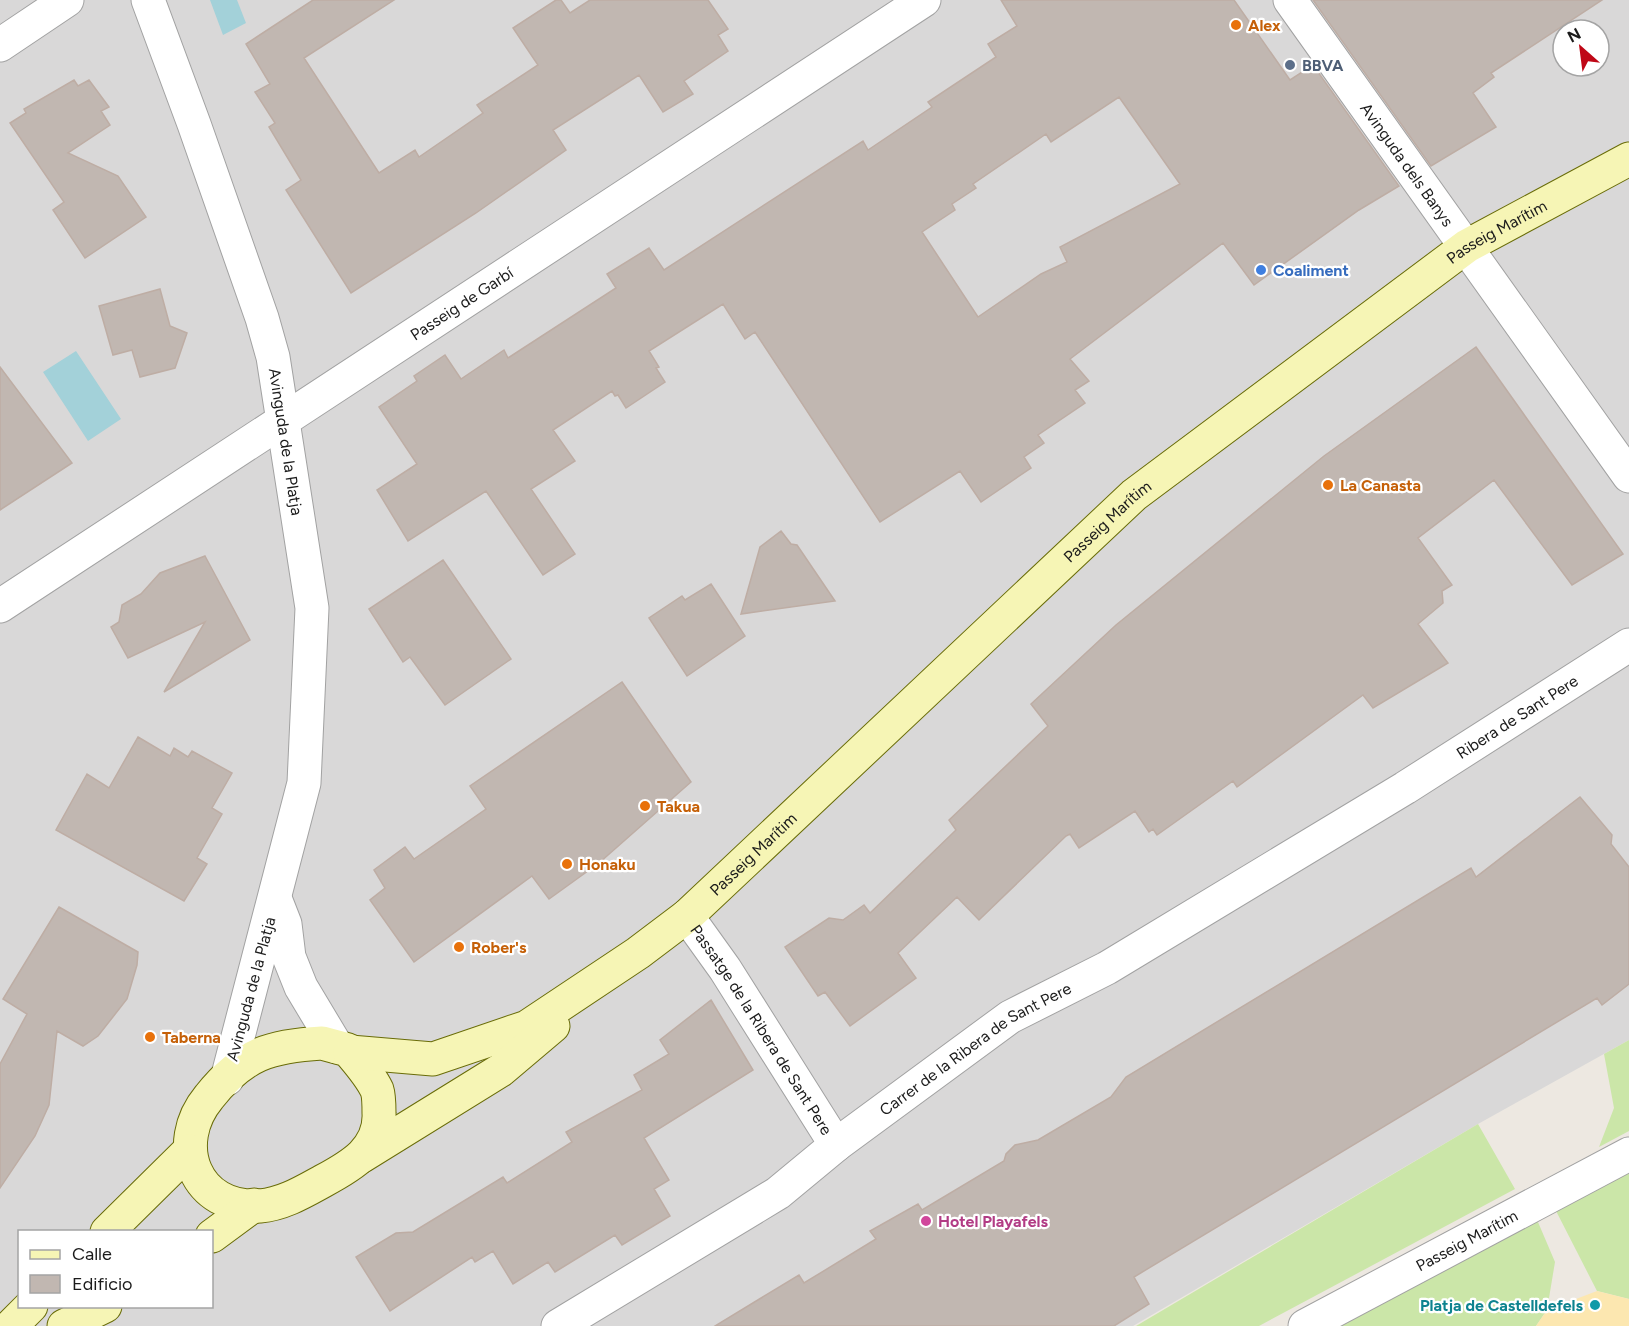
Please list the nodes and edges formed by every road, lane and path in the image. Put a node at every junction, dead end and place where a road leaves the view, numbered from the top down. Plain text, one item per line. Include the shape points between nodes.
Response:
1 (67, 0) edge
2 (148, 0) edge
3 (924, 0) edge
4 (1290, 0) edge
5 (0, 45) edge
6 (1629, 159) edge
7 (1467, 246) junction
8 (282, 423) junction
9 (1629, 476) edge
10 (0, 606) edge
11 (1629, 645) edge
12 (1405, 788) joint
13 (275, 899) junction
14 (687, 916) junction
15 (638, 953) junction
16 (343, 1049) junction
17 (226, 1079) junction
18 (836, 1145) junction
19 (189, 1151) junction
20 (1629, 1154) edge
21 (362, 1156) junction
22 (254, 1205) junction
23 (109, 1230) edge
24 (213, 1235) edge
25 (29, 1308) edge
26 (101, 1308) edge
27 (12, 1326) edge
28 (64, 1326) edge
29 (558, 1326) edge
30 (1305, 1326) edge

1 - 5 street
2 - 8 street, Avinguda de la Platja via 262,318 273,357
3 - 8 street, Passeig de Garbí
4 - 7 street, Avinguda dels Banys
6 - 7 street, Passeig Marítim
7 - 9 street, Avinguda dels Banys
7 - 14 street, Passeig Marítim via 1134,495
8 - 10 street, Passeig de Garbí
8 - 13 street, Avinguda de la Platja via 312,608 304,783
11 - 12 street, Ribera de Sant Pere
12 - 18 street, Carrer de la Ribera de Sant Pere via 1107,968 1010,1017
13 - 16 street, Avinguda de la Platja via 285,924 289,957 301,987
13 - 17 street, Avinguda de la Platja
14 - 15 street, Passeig Marítim
14 - 18 street, Passatge de la Ribera de Sant Pere
15 - 16 street, Passeig Marítim via 527,1028 433,1059
15 - 21 street, Passeig Marítim via 501,1070
16 - 17 street via 322,1044 284,1046 243,1061
16 - 21 street via 378,1092 380,1125
17 - 19 street via 208,1097 194,1122
18 - 29 street, Carrer de la Ribera de Sant Pere via 778,1192
19 - 22 street via 190,1161 215,1196
19 - 23 street
20 - 30 street, Passeig Marítim
21 - 22 street via 294,1198
22 - 24 street
25 - 27 street
26 - 28 street

